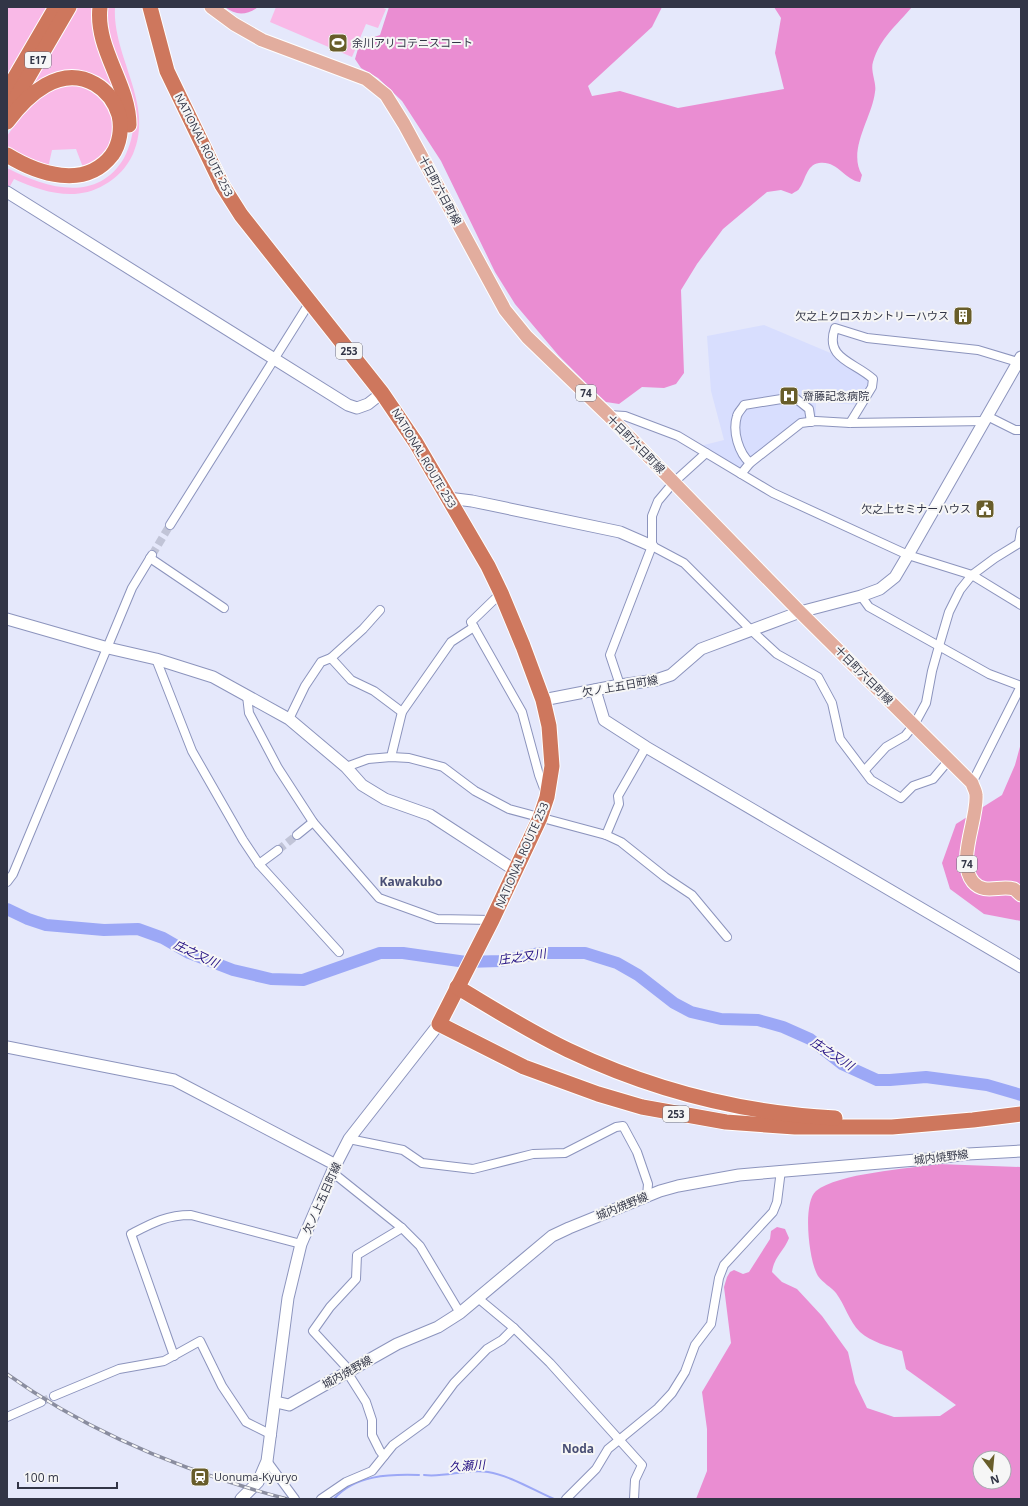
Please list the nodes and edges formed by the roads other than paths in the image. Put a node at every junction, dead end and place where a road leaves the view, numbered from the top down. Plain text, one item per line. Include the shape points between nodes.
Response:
1 (56, 7) edge
2 (68, 7) edge
3 (100, 7) edge
4 (150, 7) edge
5 (211, 7) edge
6 (7, 91) edge
7 (7, 113) edge
8 (7, 122) edge
9 (7, 155) edge
10 (7, 163) edge
11 (7, 192) edge
12 (310, 302) junction
13 (274, 359) junction
14 (1020, 360) edge
15 (382, 393) junction
16 (608, 415) junction
17 (986, 418) junction
18 (811, 422) junction
19 (850, 423) junction
20 (1021, 430) edge
21 (706, 453) junction
22 (750, 463) junction
23 (741, 474) junction
24 (674, 482) junction
25 (448, 498) junction
26 (170, 525) tunnel mouth
27 (1021, 531) edge
28 (1020, 542) edge
29 (652, 546) junction
30 (908, 555) junction
31 (972, 575) junction
32 (501, 593) junction
33 (861, 596) junction
34 (1021, 605) edge
35 (224, 608) dead end
36 (380, 610) dead end
37 (800, 612) junction
38 (7, 619) edge
39 (474, 627) junction
40 (750, 629) junction
41 (939, 646) junction
42 (108, 648) junction
43 (331, 658) junction
44 (156, 659) junction
45 (620, 685) junction
46 (1021, 686) edge
47 (595, 690) junction
48 (248, 696) junction
49 (543, 700) junction
50 (402, 712) junction
51 (289, 719) junction
52 (914, 724) junction
53 (646, 747) junction
54 (391, 757) junction
55 (949, 760) junction
56 (346, 767) junction
57 (865, 770) junction
58 (972, 783) junction
59 (548, 797) junction
60 (540, 818) junction
61 (313, 822) junction
62 (297, 835) tunnel mouth
63 (606, 836) junction
64 (278, 850) tunnel mouth
65 (260, 864) junction
66 (516, 870) junction
67 (7, 882) edge
68 (1021, 895) edge
69 (492, 920) junction
70 (727, 937) dead end
71 (338, 952) dead end
72 (1021, 967) edge
73 (457, 987) junction
74 (439, 1024) junction
75 (7, 1047) edge
76 (1021, 1114) edge
77 (930, 1123) junction
78 (349, 1139) junction
79 (1021, 1151) edge
80 (334, 1168) junction
81 (781, 1170) junction
82 (647, 1196) junction
83 (402, 1228) junction
84 (301, 1244) junction
85 (479, 1299) junction
86 (460, 1313) junction
87 (514, 1328) junction
88 (174, 1356) junction
89 (348, 1372) junction
90 (54, 1396) tunnel mouth
91 (41, 1402) tunnel mouth
92 (276, 1402) junction
93 (7, 1417) edge
94 (272, 1435) junction
95 (620, 1441) junction
96 (384, 1456) junction
97 (267, 1461) junction
98 (242, 1499) edge
99 (295, 1499) edge
100 (321, 1499) edge
101 (566, 1499) edge
102 (634, 1499) edge

1 - 6 highway, E17
2 - 7 highway, E17
3 - 10 highway via 103,40 128,110 128,134 118,162 102,175 74,184 41,179
4 - 12 highway, NATIONAL ROUTE 253 / 253 via 167,71 222,185 242,216
5 - 16 main road, 十日町六日町線 / 74 via 262,40 366,79 386,95 505,310 527,337
8 - 9 highway via 23,103 42,87 61,79 81,79 99,86 112,99 119,116 120,133 109,159 95,170 78,175 49,174
11 - 13 street
12 - 13 street
12 - 15 highway, NATIONAL ROUTE 253 / 253
13 - 15 street via 357,408 368,404
13 - 26 street
14 - 17 street, 欠ノ上五日町線
14 - 19 street via 978,350 867,338 835,328 832,346 840,357 873,379 872,386
15 - 25 highway, NATIONAL ROUTE 253 / 253 via 412,436
16 - 21 street via 625,416 678,436
16 - 24 main road, 十日町六日町線 / 74
17 - 19 street
17 - 20 street
17 - 30 street, 欠ノ上五日町線
18 - 19 street
18 - 22 street via 801,423
18 - 22 street via 809,409 794,397 744,405 737,416 736,427 743,456
21 - 23 street
21 - 24 street
22 - 23 street
23 - 30 street via 773,493
24 - 29 street via 658,501 652,516
24 - 37 main road, 十日町六日町線 / 74
25 - 29 street via 620,532
25 - 32 highway, NATIONAL ROUTE 253 / 253
27 - 28 street
28 - 31 street
29 - 40 street via 684,563
29 - 45 street via 610,655
30 - 31 street
30 - 33 street, 欠ノ上五日町線 via 895,577 880,589
31 - 34 street
31 - 41 street via 960,590 949,612
32 - 39 street via 471,622
32 - 49 highway, NATIONAL ROUTE 253 / 253
33 - 37 street, 欠ノ上五日町線
33 - 41 street via 869,607
35 - 42 street via 151,556 132,588
36 - 43 street
37 - 40 street, 欠ノ上五日町線
37 - 52 main road, 十日町六日町線 / 74
38 - 42 street
39 - 50 street via 451,642
39 - 59 street via 522,712 539,775
40 - 45 street, 欠ノ上五日町線 via 701,649 671,676
40 - 57 street via 777,654 818,678 832,703 840,739
41 - 46 street via 989,674
41 - 52 street via 926,703
42 - 44 street
42 - 67 street via 16,868
43 - 50 street via 351,680 374,691
43 - 51 street via 321,662 304,686
44 - 48 street via 212,677
44 - 65 street via 192,751 243,840
45 - 47 street, 欠ノ上五日町線
46 - 58 street
47 - 49 street, 欠ノ上五日町線
47 - 53 street via 604,720
48 - 51 street
48 - 61 street via 249,713 278,768
49 - 59 highway, NATIONAL ROUTE 253 / 253 via 549,726 552,766
50 - 54 street
51 - 56 street
52 - 55 main road, 十日町六日町線 / 74
52 - 57 street via 905,736 886,747
53 - 63 street via 618,796 619,804
53 - 72 street
54 - 56 street via 368,759
54 - 60 street via 409,758 443,767 475,791 502,805
55 - 57 street via 933,779 913,786 901,798 871,780
55 - 58 main road, 十日町六日町線 / 74
56 - 66 street via 362,785 385,800 430,815
58 - 68 main road, 74 via 976,793 975,807 966,854 973,882 982,888 1014,889
59 - 60 highway, NATIONAL ROUTE 253 / 253
60 - 63 street
60 - 66 highway, NATIONAL ROUTE 253 / 253
61 - 62 street
61 - 69 street via 379,898 437,919
63 - 70 street via 621,842 692,895
64 - 65 street
65 - 71 street
66 - 69 highway, NATIONAL ROUTE 253 / 253
69 - 73 highway, NATIONAL ROUTE 253 / 253
73 - 74 highway, 253
73 - 77 highway, 253 via 568,1050 644,1082 677,1092 721,1103 806,1116
74 - 77 highway, 253 via 524,1067 642,1107 726,1122 795,1127 892,1127
74 - 78 street, 欠ノ上五日町線
75 - 80 street via 174,1080
76 - 77 highway, 253
78 - 80 street, 欠ノ上五日町線
78 - 82 street via 403,1150 422,1163 473,1169 533,1154 565,1153 616,1127 623,1126 637,1152 648,1184
79 - 81 street, 城内焼野線
80 - 83 street
80 - 84 street, 欠ノ上五日町線
81 - 82 street, 城内焼野線 via 700,1181
81 - 95 street via 777,1202 773,1212 724,1265 719,1278 711,1324 695,1345 685,1372 672,1393
82 - 85 street, 城内焼野線 via 552,1236
83 - 86 street via 420,1246
83 - 89 street via 357,1255 356,1279 330,1307 313,1331
84 - 88 street via 191,1215 162,1219 131,1234
84 - 92 street, 欠ノ上五日町線 via 288,1298
85 - 86 street, 城内焼野線
85 - 87 street
86 - 89 street, 城内焼野線 via 438,1327 397,1344
87 - 95 street via 550,1363
87 - 96 street via 502,1340 487,1349 454,1383 426,1421 393,1445
88 - 90 street via 164,1361 119,1369
88 - 94 street via 200,1341 222,1386 246,1422
89 - 92 street, 城内焼野線 via 289,1405
89 - 96 street via 366,1402 372,1420 372,1435
91 - 93 street
92 - 94 street, 欠ノ上五日町線
94 - 97 street, 欠ノ上五日町線
95 - 101 street via 608,1450 596,1469
95 - 102 street via 642,1465 635,1480
96 - 100 street via 372,1471 346,1482
97 - 98 street, 欠ノ上五日町線 via 258,1482
97 - 99 street

